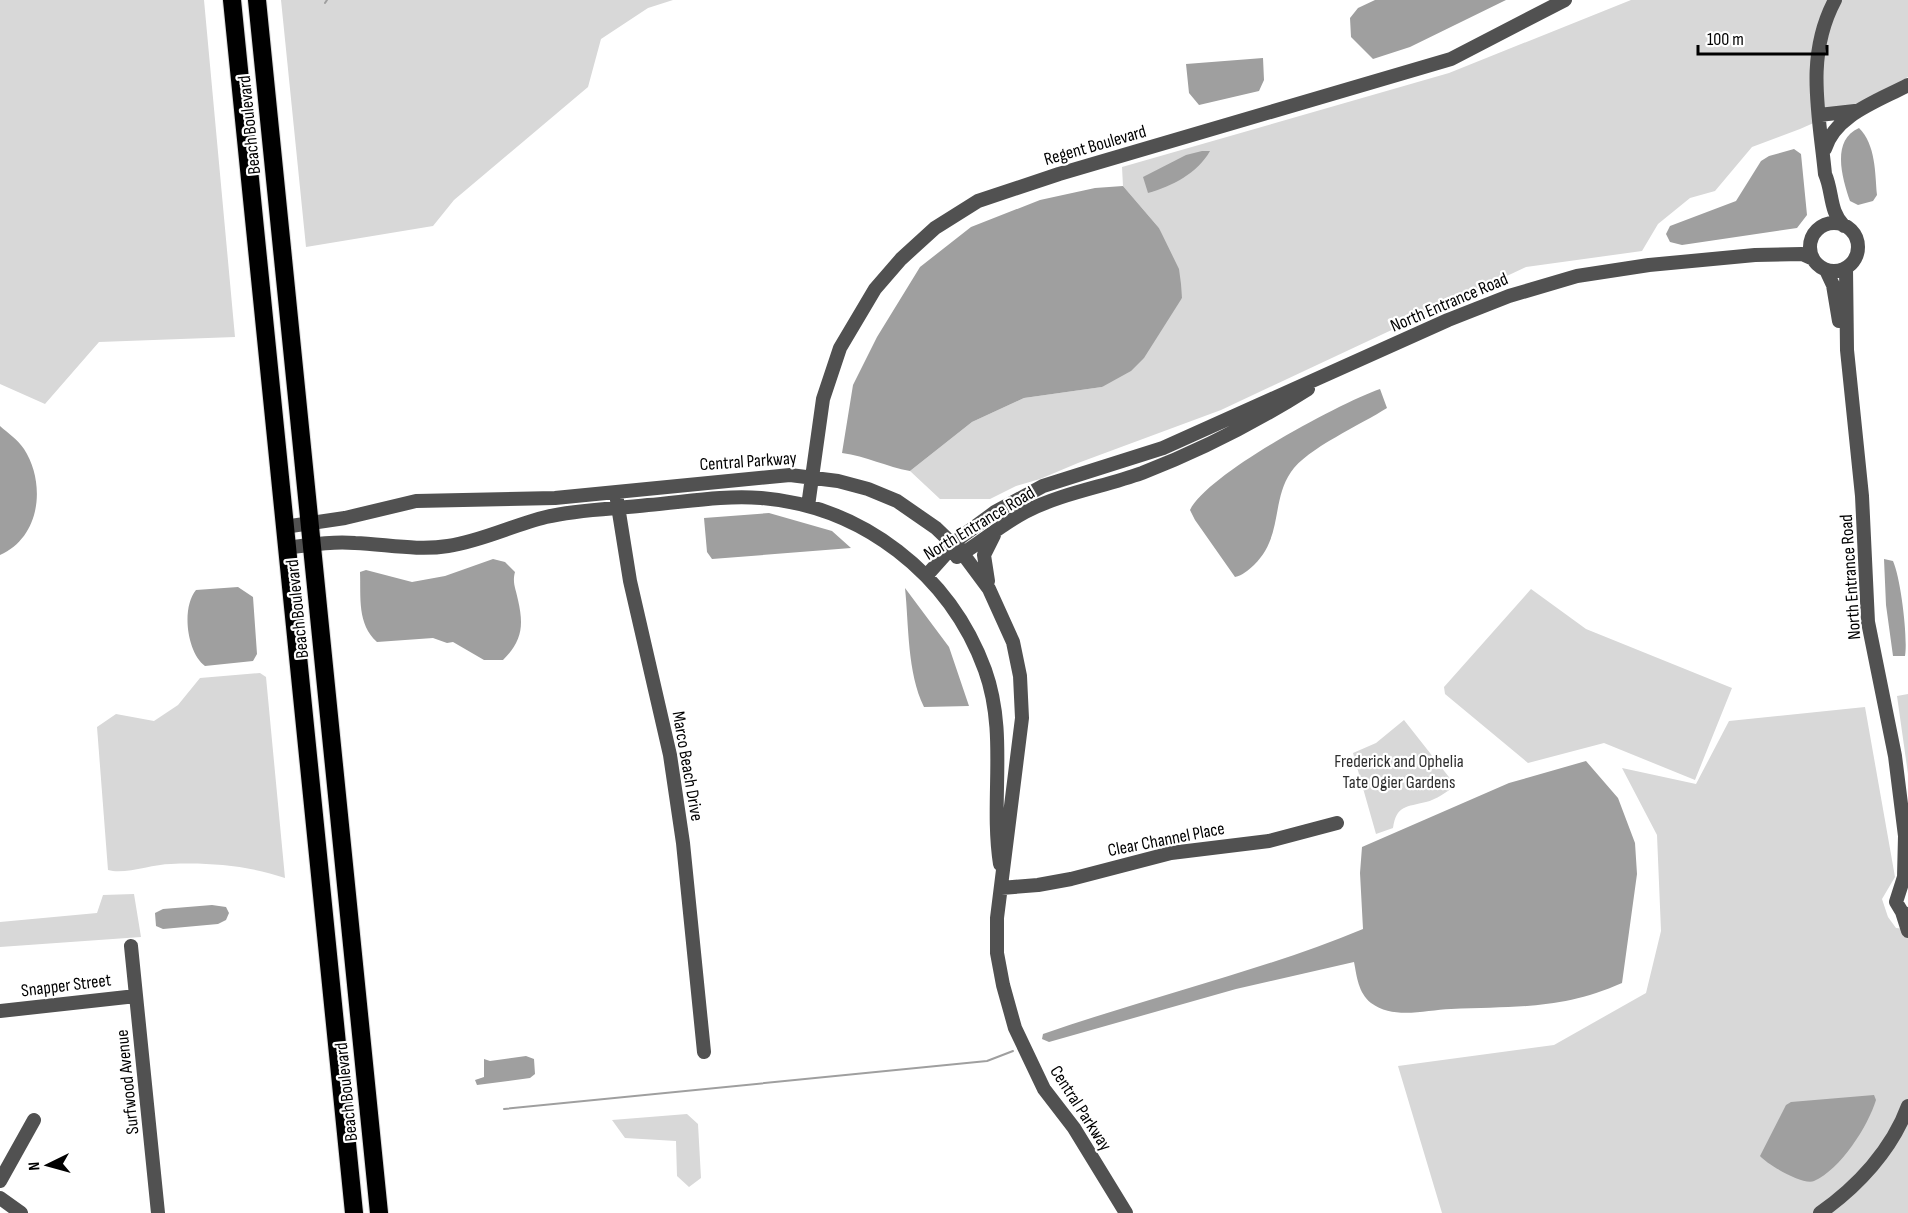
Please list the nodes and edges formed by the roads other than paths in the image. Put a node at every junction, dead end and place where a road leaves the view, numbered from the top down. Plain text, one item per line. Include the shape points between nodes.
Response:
1 (232, 0) edge
2 (257, 0) edge
3 (1565, 0) edge
4 (1835, 0) edge
5 (1908, 85) edge
6 (1860, 110) junction
7 (1819, 115) junction
8 (1823, 154) junction
9 (1825, 174) junction
10 (1824, 226) junction
11 (1844, 226) junction
12 (1812, 238) junction
13 (256, 249) junction
14 (1755, 255) junction
15 (1813, 259) junction
16 (1846, 268) junction
17 (1826, 270) junction
18 (285, 279) junction
19 (261, 296) junction
20 (1846, 350) junction
21 (1340, 370) junction
22 (1160, 449) junction
23 (1181, 456) junction
24 (813, 476) junction
25 (616, 490) junction
26 (808, 506) junction
27 (618, 508) junction
28 (310, 524) junction
29 (284, 527) junction
30 (998, 530) junction
31 (312, 545) junction
32 (286, 548) junction
33 (958, 549) junction
34 (927, 575) junction
35 (989, 589) junction
36 (1337, 823) dead end
37 (1907, 839) edge
38 (1001, 883) junction
39 (1905, 885) edge
40 (1905, 914) edge
41 (1908, 930) edge
42 (131, 946) dead end
43 (136, 996) junction
44 (0, 1011) edge
45 (704, 1052) dead end
46 (1908, 1106) edge
47 (34, 1120) dead end
48 (0, 1181) edge
49 (0, 1198) edge
50 (21, 1213) edge
51 (158, 1213) edge
52 (354, 1213) edge
53 (379, 1213) edge
54 (1126, 1213) edge
55 (1820, 1213) edge

1 - 13 highway
2 - 18 highway, Beach Boulevard
3 - 24 street, Regent Boulevard via 1451,59 1059,174 970,207 936,228 874,289 840,348 823,399
4 - 7 street via 1826,16 1815,57
5 - 6 street
6 - 7 street
6 - 8 street via 1834,130
7 - 8 street
8 - 9 street
9 - 10 street
9 - 11 street via 1833,211
10 - 11 street
10 - 12 street
11 - 16 street via 1853,233 1858,245 1856,257
12 - 14 street
12 - 15 street
13 - 18 highway via 268,269
13 - 19 highway
14 - 15 street via 1802,254
14 - 21 street, North Entrance Road via 1644,266 1555,282 1487,304
15 - 17 street
16 - 17 street
16 - 20 street
17 - 20 street via 1833,285
18 - 19 highway via 268,287
18 - 28 highway, Beach Boulevard
19 - 29 highway
20 - 37 street, North Entrance Road via 1862,496 1868,622
21 - 22 street, North Entrance Road
21 - 23 street, North Entrance Road via 1287,403
22 - 23 street
22 - 33 street, North Entrance Road via 1043,486 995,512
23 - 30 street, North Entrance Road via 1046,503
24 - 25 street, Central Parkway via 768,475
24 - 26 street, Regent Boulevard
24 - 33 street, Central Parkway via 868,489 897,501
25 - 27 street, Marco Beach Drive
25 - 28 street, Central Parkway via 555,498 416,501
26 - 27 street, Central Parkway via 737,497
26 - 34 street, Central Parkway via 866,529
27 - 31 street, Central Parkway via 547,517 448,546 420,548 351,542
27 - 45 street, Marco Beach Drive via 630,581 670,755
28 - 29 street, Central Parkway
28 - 31 highway, Beach Boulevard
29 - 32 highway
30 - 33 street, North Entrance Road
30 - 35 street via 984,555
31 - 32 street, Central Parkway
31 - 53 highway, Beach Boulevard
32 - 52 highway
33 - 34 street, North Entrance Road
33 - 35 street, Central Parkway
34 - 38 street, Central Parkway via 963,623 992,693 998,738 994,831
35 - 38 street, Central Parkway via 1013,642 1022,718
36 - 38 street, Clear Channel Place via 1269,841 1171,852 1038,885
37 - 39 street, North Entrance Road
38 - 54 street, Central Parkway via 997,953 1015,1028 1044,1089 1074,1128
39 - 40 street, North Entrance Road via 1896,897
40 - 41 street
42 - 43 street, Surfwood Avenue
43 - 44 street, Snapper Street
43 - 51 street, Surfwood Avenue
46 - 55 street via 1891,1140 1867,1173
47 - 48 street
49 - 50 street

